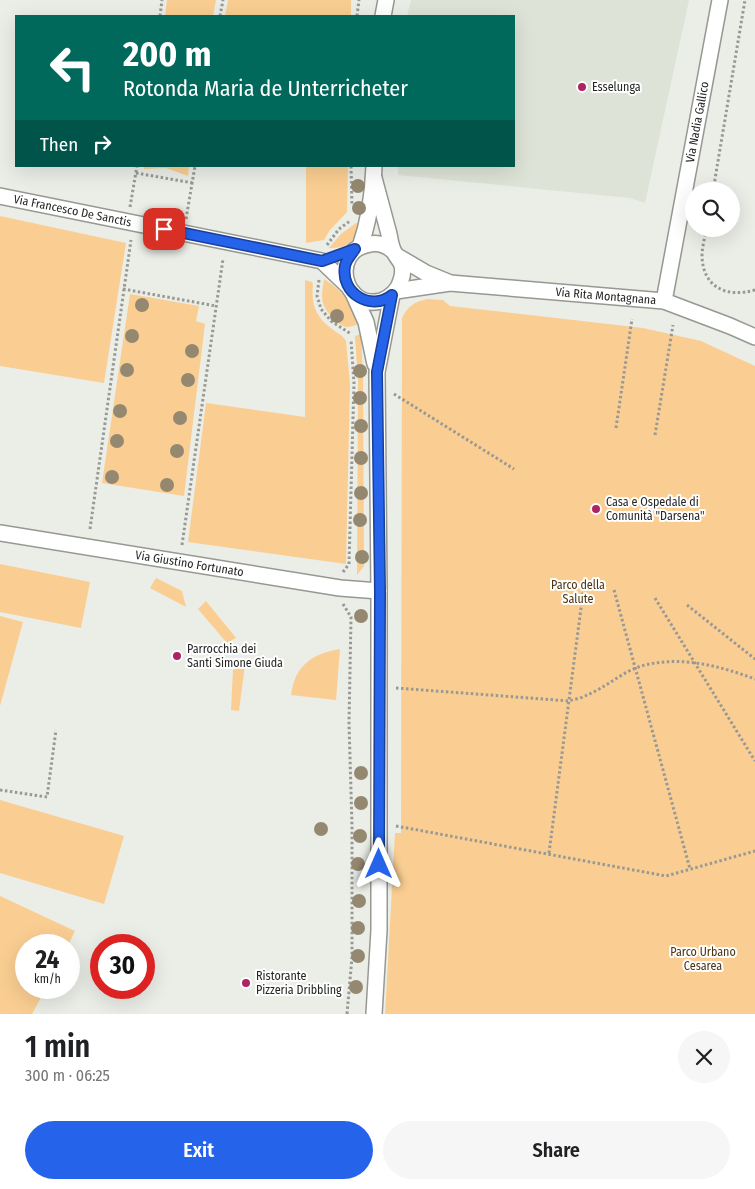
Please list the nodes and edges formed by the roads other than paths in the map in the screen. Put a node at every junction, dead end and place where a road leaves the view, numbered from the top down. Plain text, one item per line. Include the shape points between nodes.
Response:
1 (386, 0) edge
2 (720, 0) edge
3 (383, 15) edge
4 (374, 172) edge
5 (0, 196) edge
6 (357, 248) junction
7 (396, 254) junction
8 (322, 261) junction
9 (450, 283) junction
10 (350, 289) junction
11 (394, 293) junction
12 (664, 301) junction
13 (755, 337) edge
14 (377, 372) junction
15 (0, 533) edge
16 (380, 592) junction
17 (374, 1014) edge

1 - 3 street
2 - 12 street, Via Nadia Gallico
4 - 6 street via 366,230
4 - 7 street
5 - 8 street, Via Francesco De Sanctis
6 - 7 street via 382,244
6 - 8 street
6 - 10 street via 345,266
7 - 9 street, Via Rita Montagnana via 426,273
7 - 11 street via 403,274
8 - 10 street
9 - 11 street, Via Rita Montagnana
9 - 12 street, Via Rita Montagnana
10 - 11 street via 370,302 380,301
10 - 14 street via 366,322
11 - 14 street
12 - 13 street, Via Rita Montagnana
14 - 16 street
15 - 16 street, Via Giustino Fortunato
16 - 17 street via 379,930

